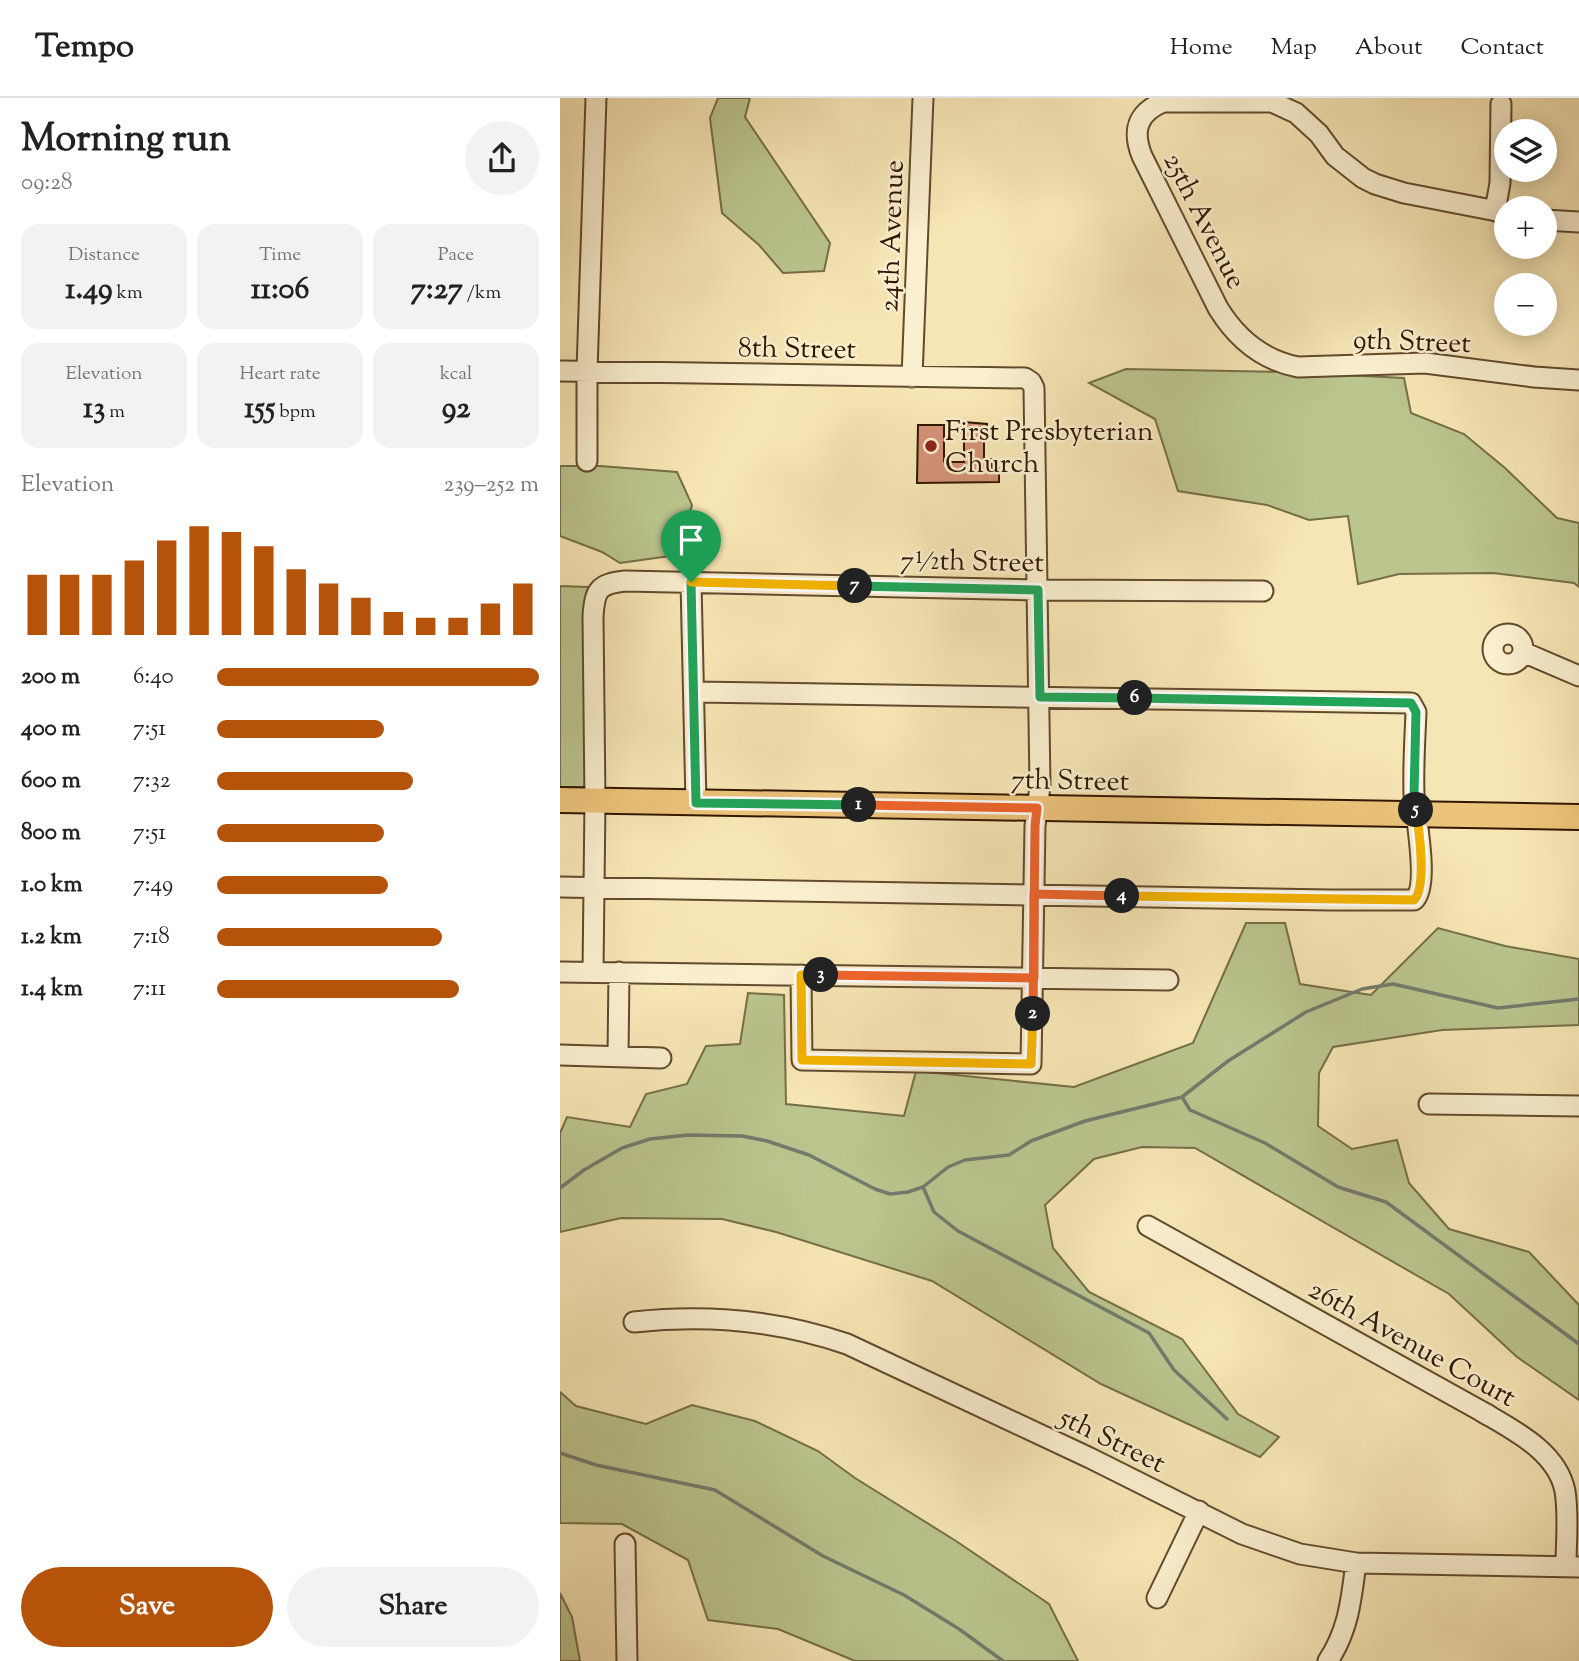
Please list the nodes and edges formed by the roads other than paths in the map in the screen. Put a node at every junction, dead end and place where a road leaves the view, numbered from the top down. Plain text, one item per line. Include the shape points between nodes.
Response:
1 (596, 98) edge
2 (923, 98) edge
3 (1501, 104) dead end
4 (1500, 196) edge
5 (1494, 211) edge
6 (1557, 221) edge
7 (1579, 222) edge
8 (1248, 344) joint
9 (560, 371) edge
10 (587, 371) junction
11 (912, 377) junction
12 (1579, 380) edge
13 (587, 461) dead end
14 (691, 582) junction
15 (1038, 590) junction
16 (1263, 591) dead end
17 (1523, 652) dead end
18 (1579, 676) edge
19 (694, 692) junction
20 (1040, 697) junction
21 (560, 800) edge
22 (595, 801) junction
23 (696, 803) junction
24 (1037, 808) junction
25 (1416, 813) junction
26 (1579, 817) edge
27 (560, 887) edge
28 (594, 888) junction
29 (1034, 894) junction
30 (560, 972) edge
31 (593, 972) junction
32 (619, 972) junction
33 (801, 975) junction
34 (1034, 978) junction
35 (1168, 980) dead end
36 (560, 1055) edge
37 (618, 1056) junction
38 (661, 1058) dead end
39 (1429, 1104) dead end
40 (1579, 1107) edge
41 (1148, 1226) dead end
42 (634, 1322) dead end
43 (1199, 1511) junction
44 (625, 1544) dead end
45 (1356, 1563) junction
46 (1572, 1567) edge
47 (1157, 1598) dead end
48 (627, 1661) edge
49 (1328, 1661) edge

1 - 10 street
2 - 11 street, 24th Avenue
3 - 4 street
5 - 8 street, 25th Avenue via 1404,193 1363,178 1335,156 1296,113 1272,102 1176,101 1153,106 1137,128 1142,156 1218,307
6 - 7 street
8 - 12 street, 9th Street via 1281,364 1298,367 1425,363
9 - 10 street, 8th Street
10 - 11 street, 8th Street
10 - 13 street
11 - 15 street, 8th Street via 1025,378 1031,382
14 - 15 street, 7½th Street
14 - 19 street
14 - 22 street, 7½th Street via 625,581 598,589 593,616
15 - 16 street, 7½th Street
15 - 20 street
17 - 18 street
19 - 20 street
19 - 23 street
20 - 24 street
20 - 25 street via 1411,703 1416,712
21 - 22 main road, 7th Street
22 - 23 main road, 7th Street
22 - 28 street
23 - 24 main road, 7th Street
24 - 25 main road, 7th Street
24 - 29 street
25 - 26 main road, 7th Street
25 - 29 street via 1418,898
27 - 28 street
28 - 29 street
28 - 31 street
29 - 34 street
30 - 31 street
31 - 32 street
32 - 33 street
32 - 37 street
33 - 34 street
33 - 34 street via 802,1060 1031,1064
34 - 35 street
36 - 37 street
37 - 38 street
39 - 40 street
41 - 46 street, 26th Avenue Court via 1481,1411 1540,1450 1565,1490
42 - 43 street, 5th Street via 703,1317 754,1321 835,1339
43 - 45 street, 5th Street via 1274,1546
43 - 47 street
44 - 48 street
45 - 46 street, 5th Street
45 - 49 street via 1349,1615

